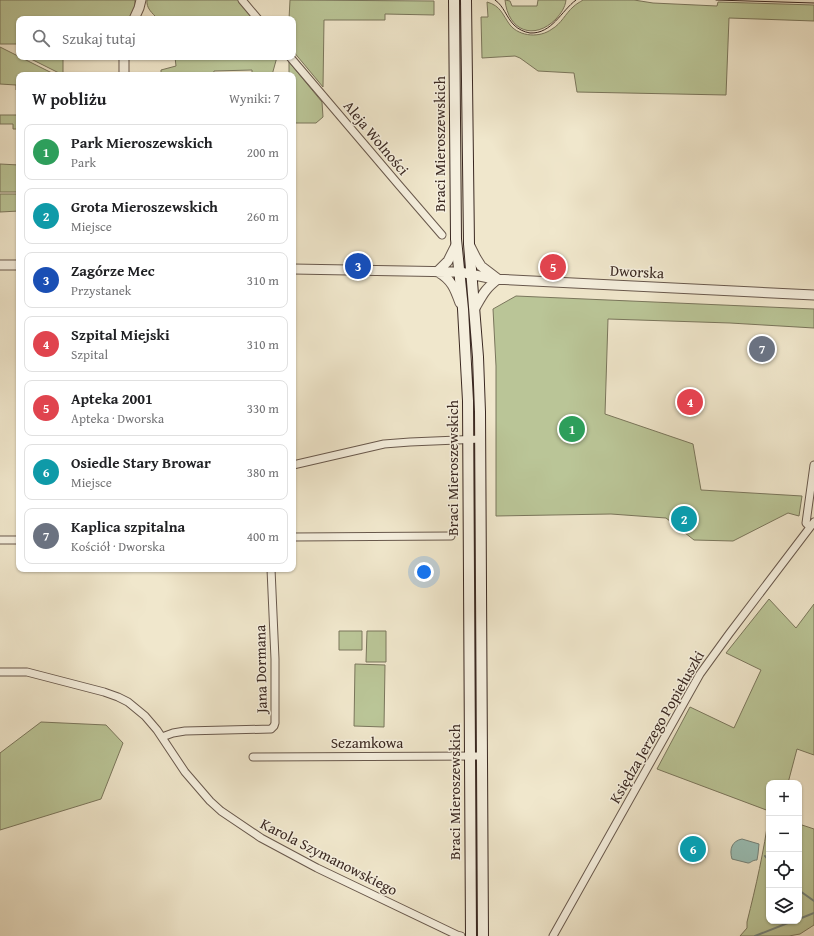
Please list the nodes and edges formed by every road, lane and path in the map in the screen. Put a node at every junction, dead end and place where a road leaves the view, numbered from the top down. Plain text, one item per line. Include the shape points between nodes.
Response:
1 (141, 0) edge
2 (242, 0) edge
3 (454, 1) edge
4 (466, 3) edge
5 (135, 16) edge
6 (255, 16) edge
7 (124, 60) edge
8 (293, 60) edge
9 (124, 72) edge
10 (442, 235) dead end
11 (469, 244) junction
12 (456, 245) junction
13 (0, 265) edge
14 (16, 265) edge
15 (296, 269) edge
16 (437, 272) junction
17 (460, 272) junction
18 (472, 275) junction
19 (498, 279) junction
20 (814, 295) edge
21 (475, 308) junction
22 (463, 310) junction
23 (468, 439) junction
24 (481, 439) junction
25 (296, 465) edge
26 (814, 465) edge
27 (812, 524) edge
28 (451, 536) dead end
29 (296, 537) edge
30 (0, 540) edge
31 (16, 540) edge
32 (271, 572) edge
33 (0, 672) edge
34 (162, 737) junction
35 (470, 755) junction
36 (482, 756) junction
37 (253, 757) dead end
38 (483, 913) junction
39 (461, 936) edge
40 (472, 936) edge
41 (483, 936) edge
42 (553, 936) edge

1 - 5 street
2 - 6 street
3 - 12 main road, Braci Mieroszewskich
4 - 11 main road, Braci Mieroszewskich
7 - 9 street
8 - 10 street, Aleja Wolności
11 - 18 main road, Braci Mieroszewskich
11 - 19 street via 481,266
12 - 16 street via 448,262
12 - 17 main road, Braci Mieroszewskich
13 - 14 street
15 - 16 street, Dworska
16 - 17 street, Dworska
16 - 22 street via 446,276 453,284
17 - 18 street, Dworska
17 - 22 main road, Braci Mieroszewskich
18 - 19 street, Dworska
18 - 21 main road, Braci Mieroszewskich
19 - 20 street, Dworska
19 - 21 street via 484,293
21 - 24 main road, Braci Mieroszewskich
22 - 23 main road, Braci Mieroszewskich
23 - 24 street
23 - 25 street via 384,444
23 - 35 main road, Braci Mieroszewskich
24 - 36 main road, Braci Mieroszewskich
26 - 27 street via 806,523
27 - 42 street, Księdza Jerzego Popiełuszki via 700,674
28 - 29 street
30 - 31 street
32 - 34 street, Jana Dormana via 275,659 274,726 272,729 185,731
33 - 34 street, Karola Szymanowskiego via 27,672 118,697 145,716
34 - 39 street, Karola Szymanowskiego via 185,772 210,801 261,838 317,868
35 - 36 street, Sezamkowa
35 - 37 street, Sezamkowa
35 - 40 main road, Braci Mieroszewskich
36 - 38 main road, Braci Mieroszewskich
38 - 40 main road via 480,926
38 - 41 main road, Braci Mieroszewskich

